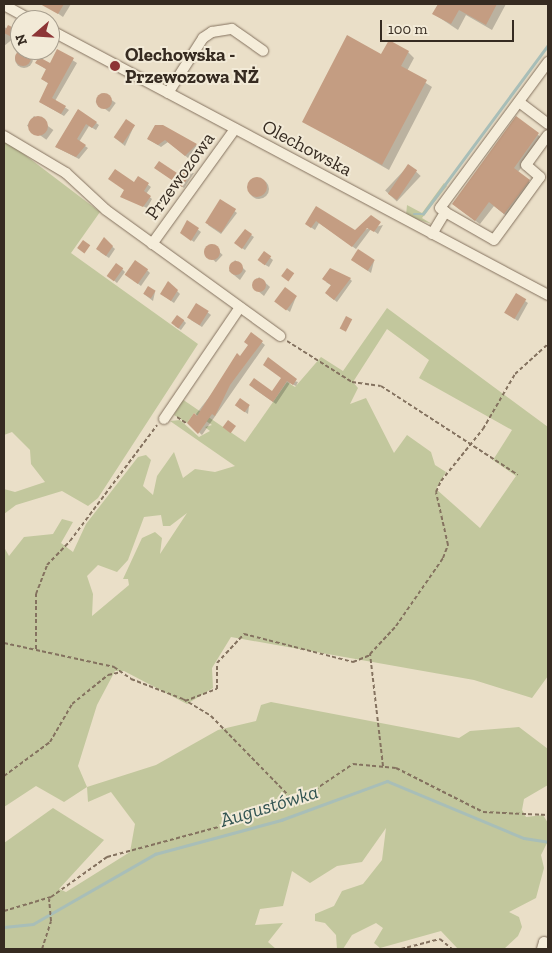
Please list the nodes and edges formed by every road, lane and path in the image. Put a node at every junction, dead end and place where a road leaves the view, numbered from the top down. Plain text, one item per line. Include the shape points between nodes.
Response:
1 (60, 35) edge
2 (263, 50) dead end
3 (548, 62) edge
4 (168, 93) junction
5 (519, 102) junction
6 (548, 124) edge
7 (235, 129) junction
8 (548, 135) edge
9 (4, 136) edge
10 (445, 212) junction
11 (432, 234) junction
12 (152, 244) junction
13 (548, 295) edge
14 (240, 307) junction
15 (280, 336) joint
16 (548, 344) edge
17 (167, 415) junction
18 (186, 424) dead end
19 (471, 445) junction
20 (518, 475) dead end
21 (4, 643) edge
22 (36, 650) junction
23 (370, 654) junction
24 (122, 672) junction
25 (184, 700) junction
26 (384, 767) junction
27 (4, 776) edge
28 (292, 798) junction
29 (548, 816) edge
30 (49, 898) junction
31 (4, 911) edge
32 (548, 943) edge
33 (42, 949) edge
34 (401, 949) edge
35 (452, 949) edge
36 (542, 949) edge

1 - 4 street, Olechowska
2 - 4 street via 232,29 212,32 203,38
3 - 5 street
4 - 7 street, Olechowska
5 - 6 street
5 - 10 street via 440,208
7 - 11 street, Olechowska
7 - 12 street, Przewozowa
8 - 10 street via 526,165 540,177 494,240
9 - 12 street, Przewozowa via 66,173 106,210
10 - 11 street
11 - 13 street, Olechowska
12 - 14 street, Przewozowa
14 - 15 street, Przewozowa
14 - 17 street
15 - 19 path via 352,382 382,386
16 - 19 path via 514,374
17 - 18 path
17 - 22 path via 46,565 36,594
19 - 20 path
19 - 23 path via 436,492 447,532 443,558 396,626
21 - 22 path
22 - 24 path via 114,667
23 - 25 path via 353,662 244,634 217,664 217,689
23 - 26 path
24 - 25 path
24 - 27 path via 108,675 72,704 50,742
25 - 28 path via 210,716
26 - 28 path via 353,764 311,793
26 - 29 path via 408,773 483,812
28 - 30 path via 230,824 107,857
30 - 31 path
30 - 33 path via 51,921
32 - 36 street via 544,942
34 - 35 path via 440,939

